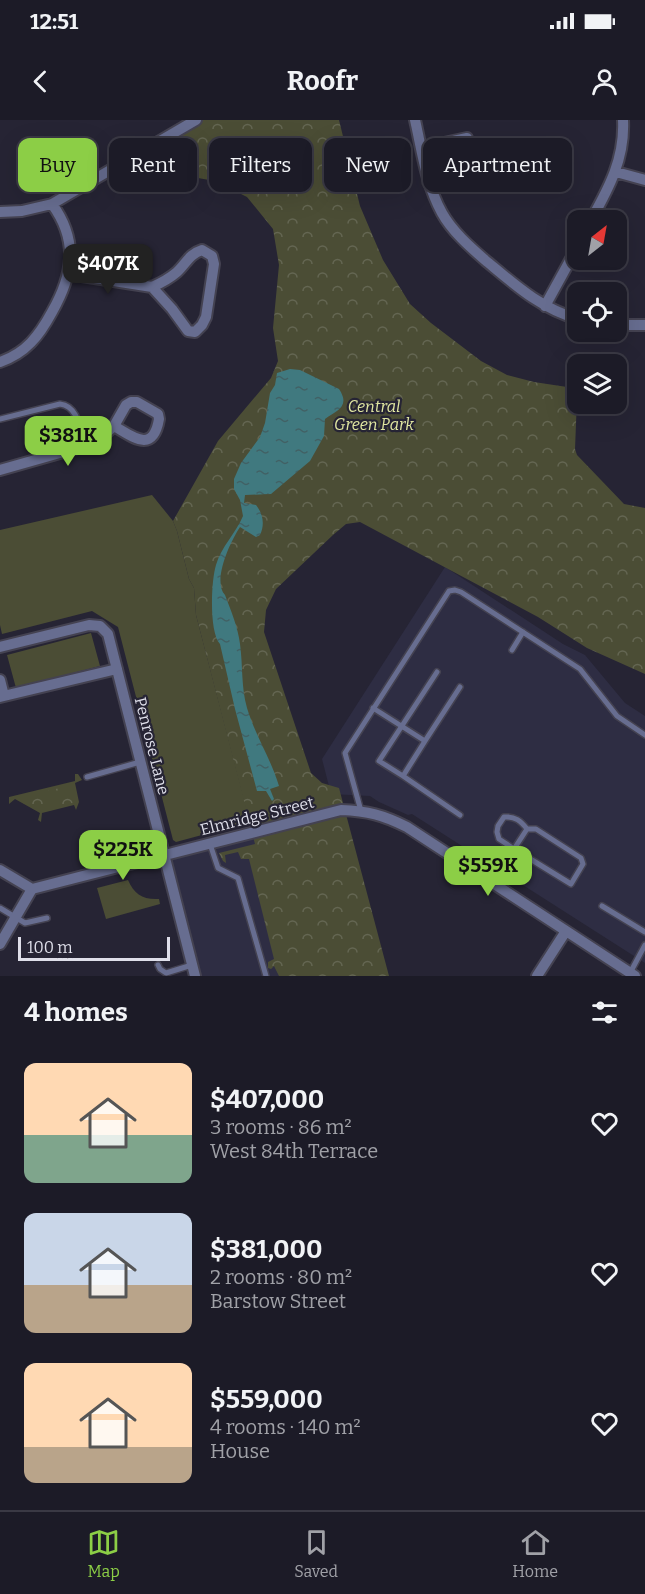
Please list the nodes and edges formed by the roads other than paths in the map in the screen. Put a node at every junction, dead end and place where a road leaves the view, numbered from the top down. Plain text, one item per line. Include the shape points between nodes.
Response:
1 (196, 120) edge
2 (415, 120) edge
3 (623, 120) edge
4 (421, 148) joint
5 (616, 172) junction
6 (645, 180) edge
7 (52, 204) junction
8 (596, 210) edge
9 (0, 212) edge
10 (567, 266) edge
11 (69, 274) junction
12 (152, 287) junction
13 (545, 306) junction
14 (567, 316) edge
15 (645, 325) edge
16 (627, 326) edge
17 (0, 362) edge
18 (0, 419) edge
19 (114, 426) dead end
20 (85, 447) junction
21 (0, 469) edge
22 (524, 632) junction
23 (0, 647) edge
24 (512, 650) dead end
25 (117, 669) junction
26 (436, 672) dead end
27 (0, 680) edge
28 (460, 687) dead end
29 (2, 696) edge
30 (373, 708) junction
31 (401, 726) junction
32 (645, 735) edge
33 (425, 741) junction
34 (140, 762) junction
35 (403, 776) junction
36 (87, 777) dead end
37 (361, 811) junction
38 (460, 815) dead end
39 (527, 830) junction
40 (210, 844) junction
41 (514, 849) junction
42 (163, 856) junction
43 (0, 870) edge
44 (492, 882) junction
45 (32, 889) junction
46 (602, 906) dead end
47 (0, 908) edge
48 (15, 917) junction
49 (47, 918) dead end
50 (566, 931) junction
51 (645, 932) edge
52 (0, 944) edge
53 (645, 945) edge
54 (158, 965) dead end
55 (194, 970) edge
56 (631, 975) edge
57 (266, 976) edge
58 (537, 976) edge

1 - 7 street
2 - 4 street
3 - 5 street
4 - 13 street via 428,183 454,231 525,294
5 - 6 street
5 - 8 street
7 - 9 street
7 - 11 street via 69,240
10 - 13 street
11 - 12 street
11 - 17 street via 59,300 34,341 21,353
12 - 12 street via 182,325 195,332 206,317 212,256 202,250 195,253 178,272
13 - 14 street
15 - 16 street
18 - 20 lane via 66,405 75,412
19 - 20 street
20 - 21 street
22 - 24 lane
22 - 30 lane via 460,592 449,591
22 - 32 lane via 580,669 617,716
23 - 25 street, Penrose Lane via 93,625 104,628 108,634
25 - 29 street
25 - 34 street, Penrose Lane
26 - 31 lane
27 - 29 street
28 - 33 lane
30 - 31 lane
30 - 37 lane via 345,753
31 - 33 lane
31 - 35 lane via 379,761
33 - 35 lane
34 - 36 lane
34 - 42 street, Penrose Lane
35 - 38 lane
37 - 40 street, Elmridge Street via 341,810
37 - 44 street, Elmridge Street via 386,816 407,827
39 - 41 lane
39 - 41 lane via 511,816 501,821 497,832 500,839
39 - 41 lane via 536,829 581,858 583,864 571,884
40 - 42 street, Elmridge Street
40 - 57 lane via 218,868 238,878
41 - 44 lane
42 - 45 street, Elmridge Street
42 - 55 street, Penrose Lane
43 - 45 street
44 - 50 street, Elmridge Street
45 - 48 street
46 - 51 lane
47 - 48 lane
48 - 49 lane via 25,923
48 - 52 street
50 - 56 street, Elmridge Street
50 - 58 street
53 - 56 lane
54 - 55 lane via 166,973

